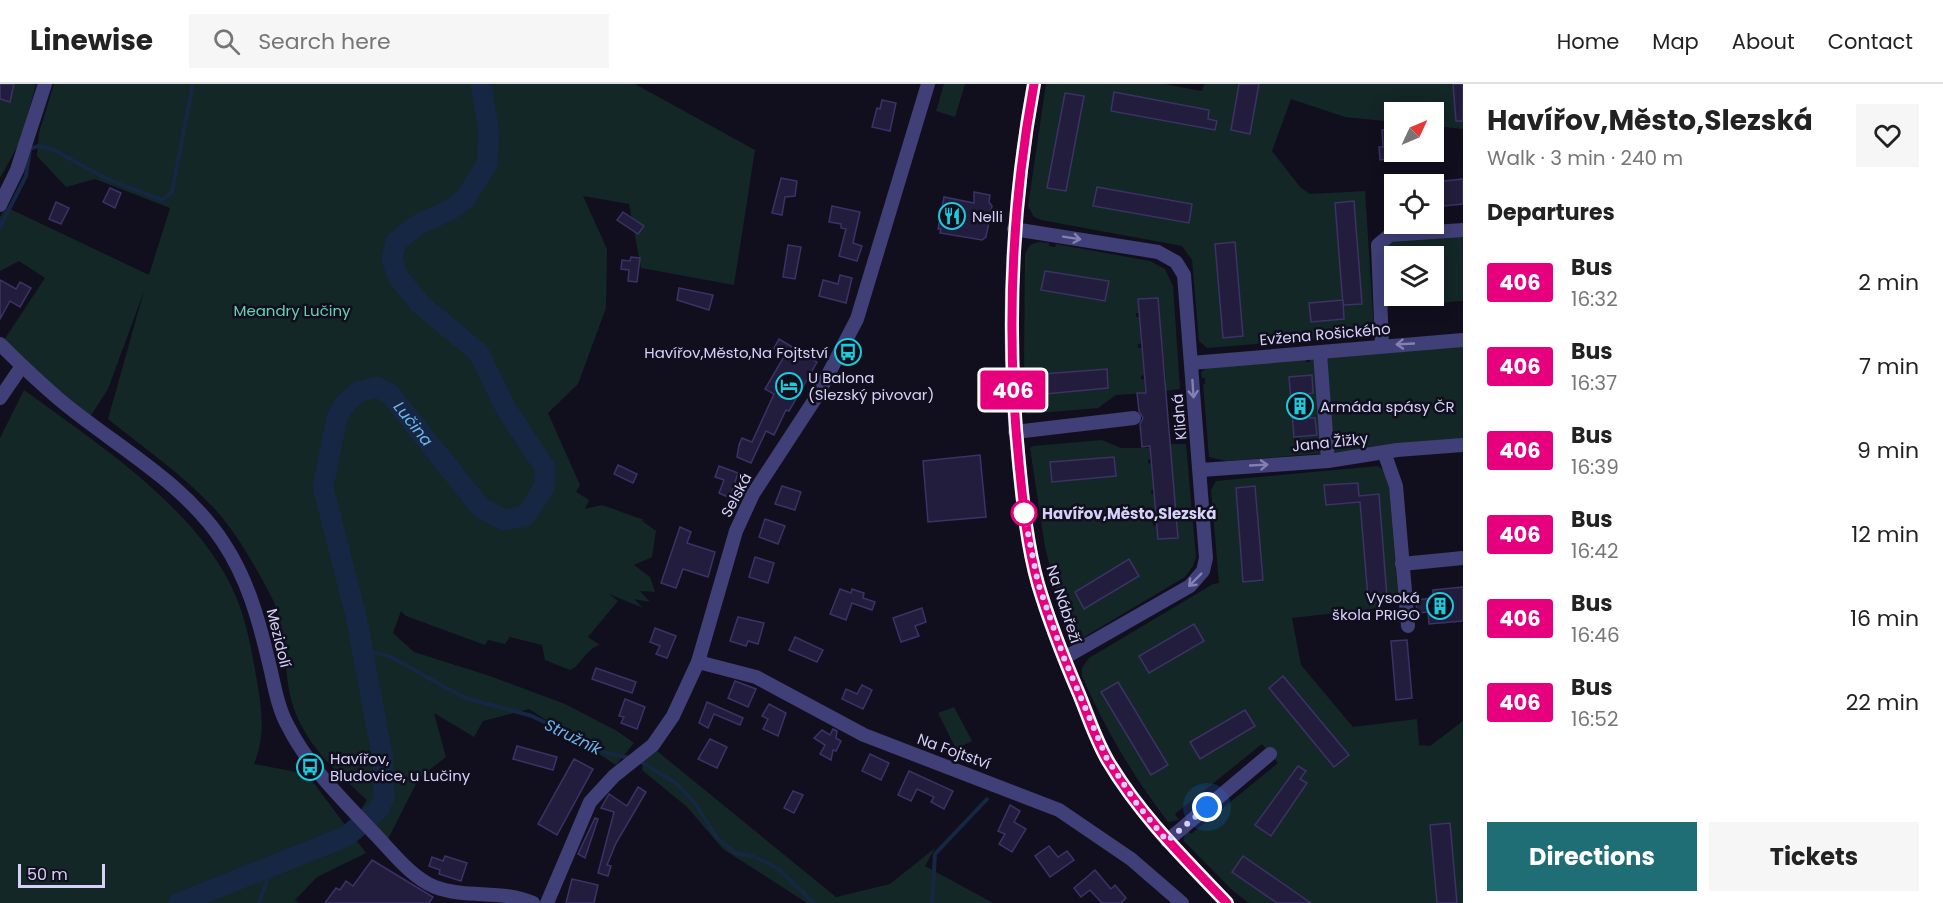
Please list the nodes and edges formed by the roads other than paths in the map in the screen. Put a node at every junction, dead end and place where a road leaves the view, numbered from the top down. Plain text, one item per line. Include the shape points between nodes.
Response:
1 (45, 84) edge
2 (928, 84) edge
3 (1034, 84) edge
4 (0, 205) edge
5 (1014, 229) junction
6 (1463, 230) edge
7 (1463, 340) edge
8 (0, 344) edge
9 (1382, 345) junction
10 (1320, 352) junction
11 (1191, 363) junction
12 (22, 366) junction
13 (0, 398) edge
14 (1134, 418) dead end
15 (1015, 432) junction
16 (1463, 445) edge
17 (1384, 452) junction
18 (1329, 461) junction
19 (1201, 470) junction
20 (1463, 558) edge
21 (1402, 564) junction
22 (1408, 626) dead end
23 (1064, 658) junction
24 (698, 662) junction
25 (1270, 754) dead end
26 (1167, 841) junction
27 (533, 903) edge
28 (547, 903) edge
29 (1182, 903) edge
30 (1227, 903) edge

1 - 4 street via 17,170
2 - 24 street, Selská via 857,319 817,396 753,494 736,531
3 - 5 street, Na Nábřeží
5 -> 11 street, Klidná via 1158,252 1176,262 1184,275
5 - 15 street, Na Nábřeží via 1010,326
6 - 9 street via 1390,235 1381,240 1378,245
7 -> 9 street, Evžena Rošického
8 - 12 street, Mezidolí
9 - 10 street, Evžena Rošického
10 - 11 street, Evžena Rošického
10 - 18 street
11 -> 19 street, Klidná
12 - 13 street
12 - 27 street, Mezidolí via 196,507 223,541 259,618 278,702 288,728 312,764 389,849 435,887 504,895
14 - 15 street
15 - 23 street, Na Nábřeží via 1024,516 1038,583
16 - 17 street, Jana Žižky
17 - 18 street, Jana Žižky
17 - 21 street via 1396,486
19 -> 18 street, Jana Žižky
19 -> 23 street, Klidná via 1206,558 1203,572 1190,586
20 - 21 street
21 - 22 street
23 - 26 street, Na Nábřeží via 1107,759
24 - 28 street, Selská via 668,726 587,807
24 - 29 street, Na Fojtství via 756,677 864,735 1059,810 1131,859
25 - 26 street
26 - 30 street, Na Nábřeží

